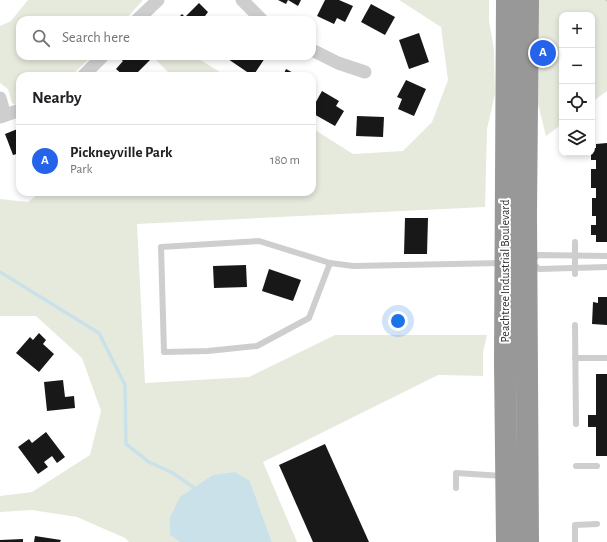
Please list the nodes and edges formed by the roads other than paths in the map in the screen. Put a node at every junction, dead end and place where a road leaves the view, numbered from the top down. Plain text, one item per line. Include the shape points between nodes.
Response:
1 (158, 0) edge
2 (242, 0) edge
3 (507, 0) edge
4 (528, 0) edge
5 (141, 16) edge
6 (258, 16) edge
7 (316, 52) edge
8 (99, 60) edge
9 (86, 72) edge
10 (365, 72) dead end
11 (0, 98) edge
12 (16, 111) edge
13 (3, 116) edge
14 (575, 242) dead end
15 (575, 256) junction
16 (607, 256) edge
17 (519, 262) junction
18 (330, 263) junction
19 (607, 267) edge
20 (575, 271) junction
21 (575, 325) dead end
22 (576, 358) junction
23 (607, 358) edge
24 (576, 424) dead end
25 (576, 466) dead end
26 (596, 466) dead end
27 (506, 476) junction
28 (456, 488) dead end
29 (596, 524) dead end
30 (507, 542) edge
31 (528, 542) edge
32 (575, 542) edge

1 - 5 street
2 - 6 street
3 - 17 highway, Peachtree Industrial Boulevard
4 - 17 highway, Peachtree Industrial Boulevard
7 - 10 street
8 - 9 street
11 - 13 street
12 - 13 street
14 - 15 lane
15 - 16 lane
15 - 17 lane via 538,255
15 - 20 lane
17 - 18 lane via 384,267
17 - 20 lane via 538,269
17 - 27 highway, Peachtree Industrial Boulevard
17 - 31 highway, Peachtree Industrial Boulevard
18 - 18 lane via 259,241 161,247 164,352 257,346 309,318
19 - 20 lane
21 - 22 lane
22 - 23 lane
22 - 24 lane
25 - 26 lane
27 - 28 lane via 456,473
27 - 30 highway, Peachtree Industrial Boulevard
29 - 32 lane via 575,525

